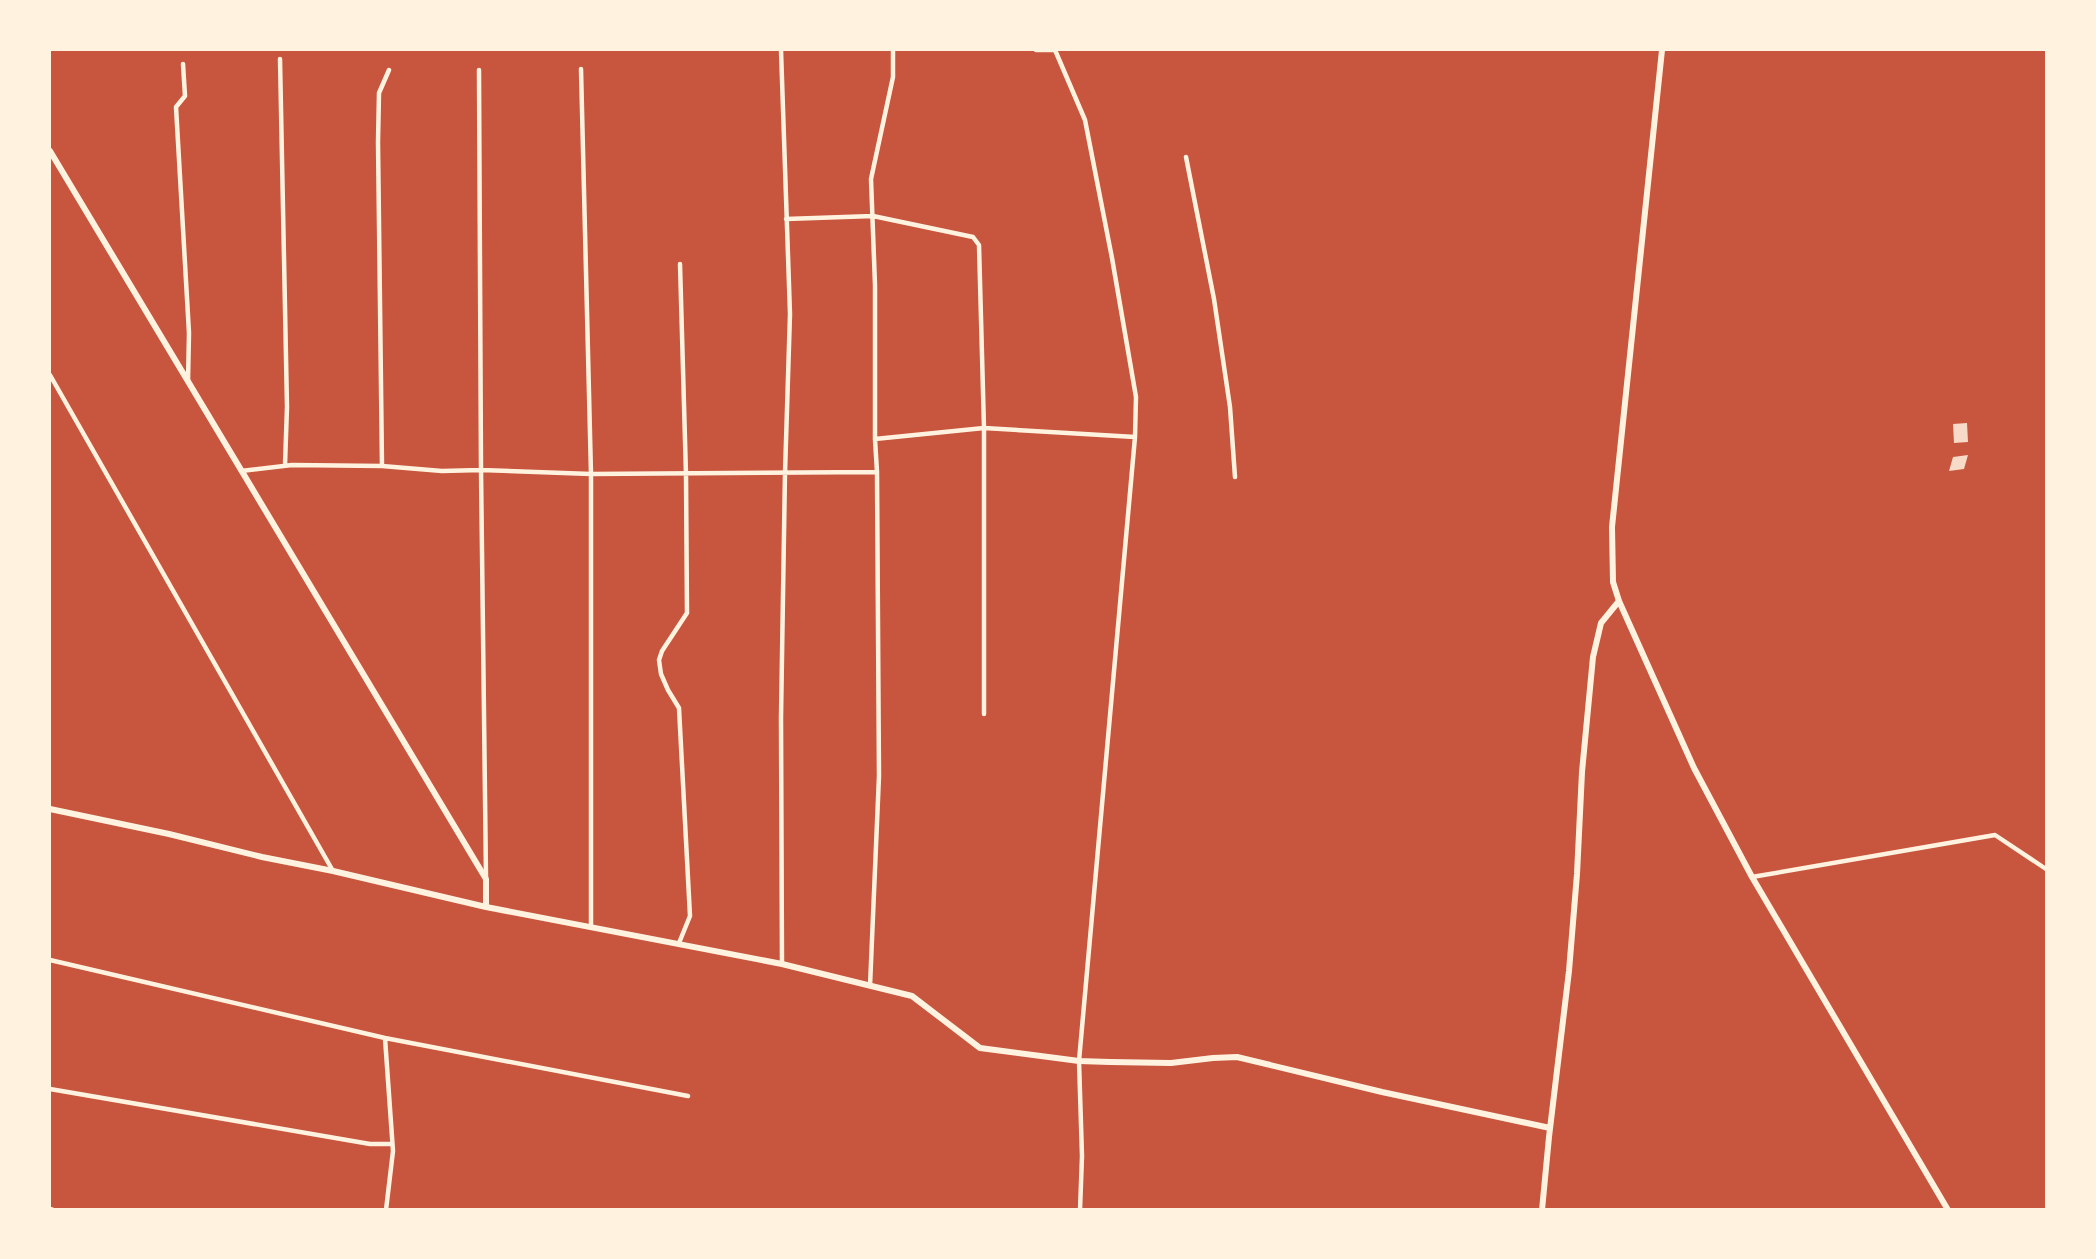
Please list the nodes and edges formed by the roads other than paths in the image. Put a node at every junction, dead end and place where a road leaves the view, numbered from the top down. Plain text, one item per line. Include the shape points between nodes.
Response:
1 (781, 50) edge
2 (893, 50) edge
3 (1036, 50) edge
4 (1055, 50) edge
5 (1662, 50) edge
6 (279, 59) dead end
7 (183, 64) dead end
8 (581, 69) dead end
9 (389, 70) dead end
10 (479, 70) dead end
11 (50, 151) edge
12 (1186, 157) dead end
13 (873, 216) junction
14 (786, 219) junction
15 (680, 264) dead end
16 (50, 375) edge
17 (188, 381) junction
18 (984, 428) junction
19 (1135, 436) junction
20 (875, 439) junction
21 (285, 465) junction
22 (382, 466) junction
23 (481, 470) junction
24 (241, 471) junction
25 (877, 472) junction
26 (784, 473) junction
27 (591, 474) junction
28 (686, 475) junction
29 (1235, 477) dead end
30 (1618, 601) junction
31 (984, 714) dead end
32 (50, 809) edge
33 (2046, 869) edge
34 (333, 871) junction
35 (1752, 876) junction
36 (486, 879) junction
37 (486, 907) junction
38 (591, 927) junction
39 (680, 943) junction
40 (50, 960) edge
41 (782, 964) junction
42 (870, 986) junction
43 (385, 1038) junction
44 (1079, 1061) junction
45 (50, 1089) edge
46 (688, 1096) dead end
47 (1550, 1128) junction
48 (392, 1144) junction
49 (386, 1209) edge
50 (1080, 1209) edge
51 (1542, 1209) edge
52 (1948, 1209) edge

1 - 14 street
2 - 13 street via 893,77 871,179
3 - 4 street
4 - 19 street via 1085,120 1136,397
5 - 30 street via 1612,527 1613,582
6 - 21 street via 288,407
7 - 17 street via 185,96 176,106 189,333
8 - 27 street
9 - 22 street via 379,93 378,142
10 - 23 street
11 - 17 street
12 - 29 street via 1214,299 1230,407
13 - 14 street
13 - 18 street via 974,237 979,245
13 - 20 street
14 - 26 street via 790,314
15 - 28 street
16 - 34 street
17 - 24 street
18 - 19 street
18 - 20 street
18 - 31 street
19 - 44 street
20 - 25 street
21 - 22 street
21 - 24 street
22 - 23 street
23 - 27 street
23 - 36 street
24 - 36 street
25 - 26 street
25 - 42 street via 879,776
26 - 28 street
26 - 41 street
27 - 28 street
27 - 38 street
28 - 39 street via 687,613 659,660 661,674 679,708 690,916
30 - 35 street via 1694,768
30 - 47 street via 1601,623 1593,657 1569,972
32 - 34 street
33 - 35 street via 1995,835
34 - 37 street
35 - 52 street
36 - 37 street
37 - 38 street
38 - 39 street
39 - 41 street
40 - 43 street
41 - 42 street
42 - 44 street via 912,996 980,1048
43 - 46 street
43 - 48 street
44 - 47 street via 1172,1063 1237,1057
44 - 50 street
45 - 48 street via 370,1144
47 - 51 street
48 - 49 street

